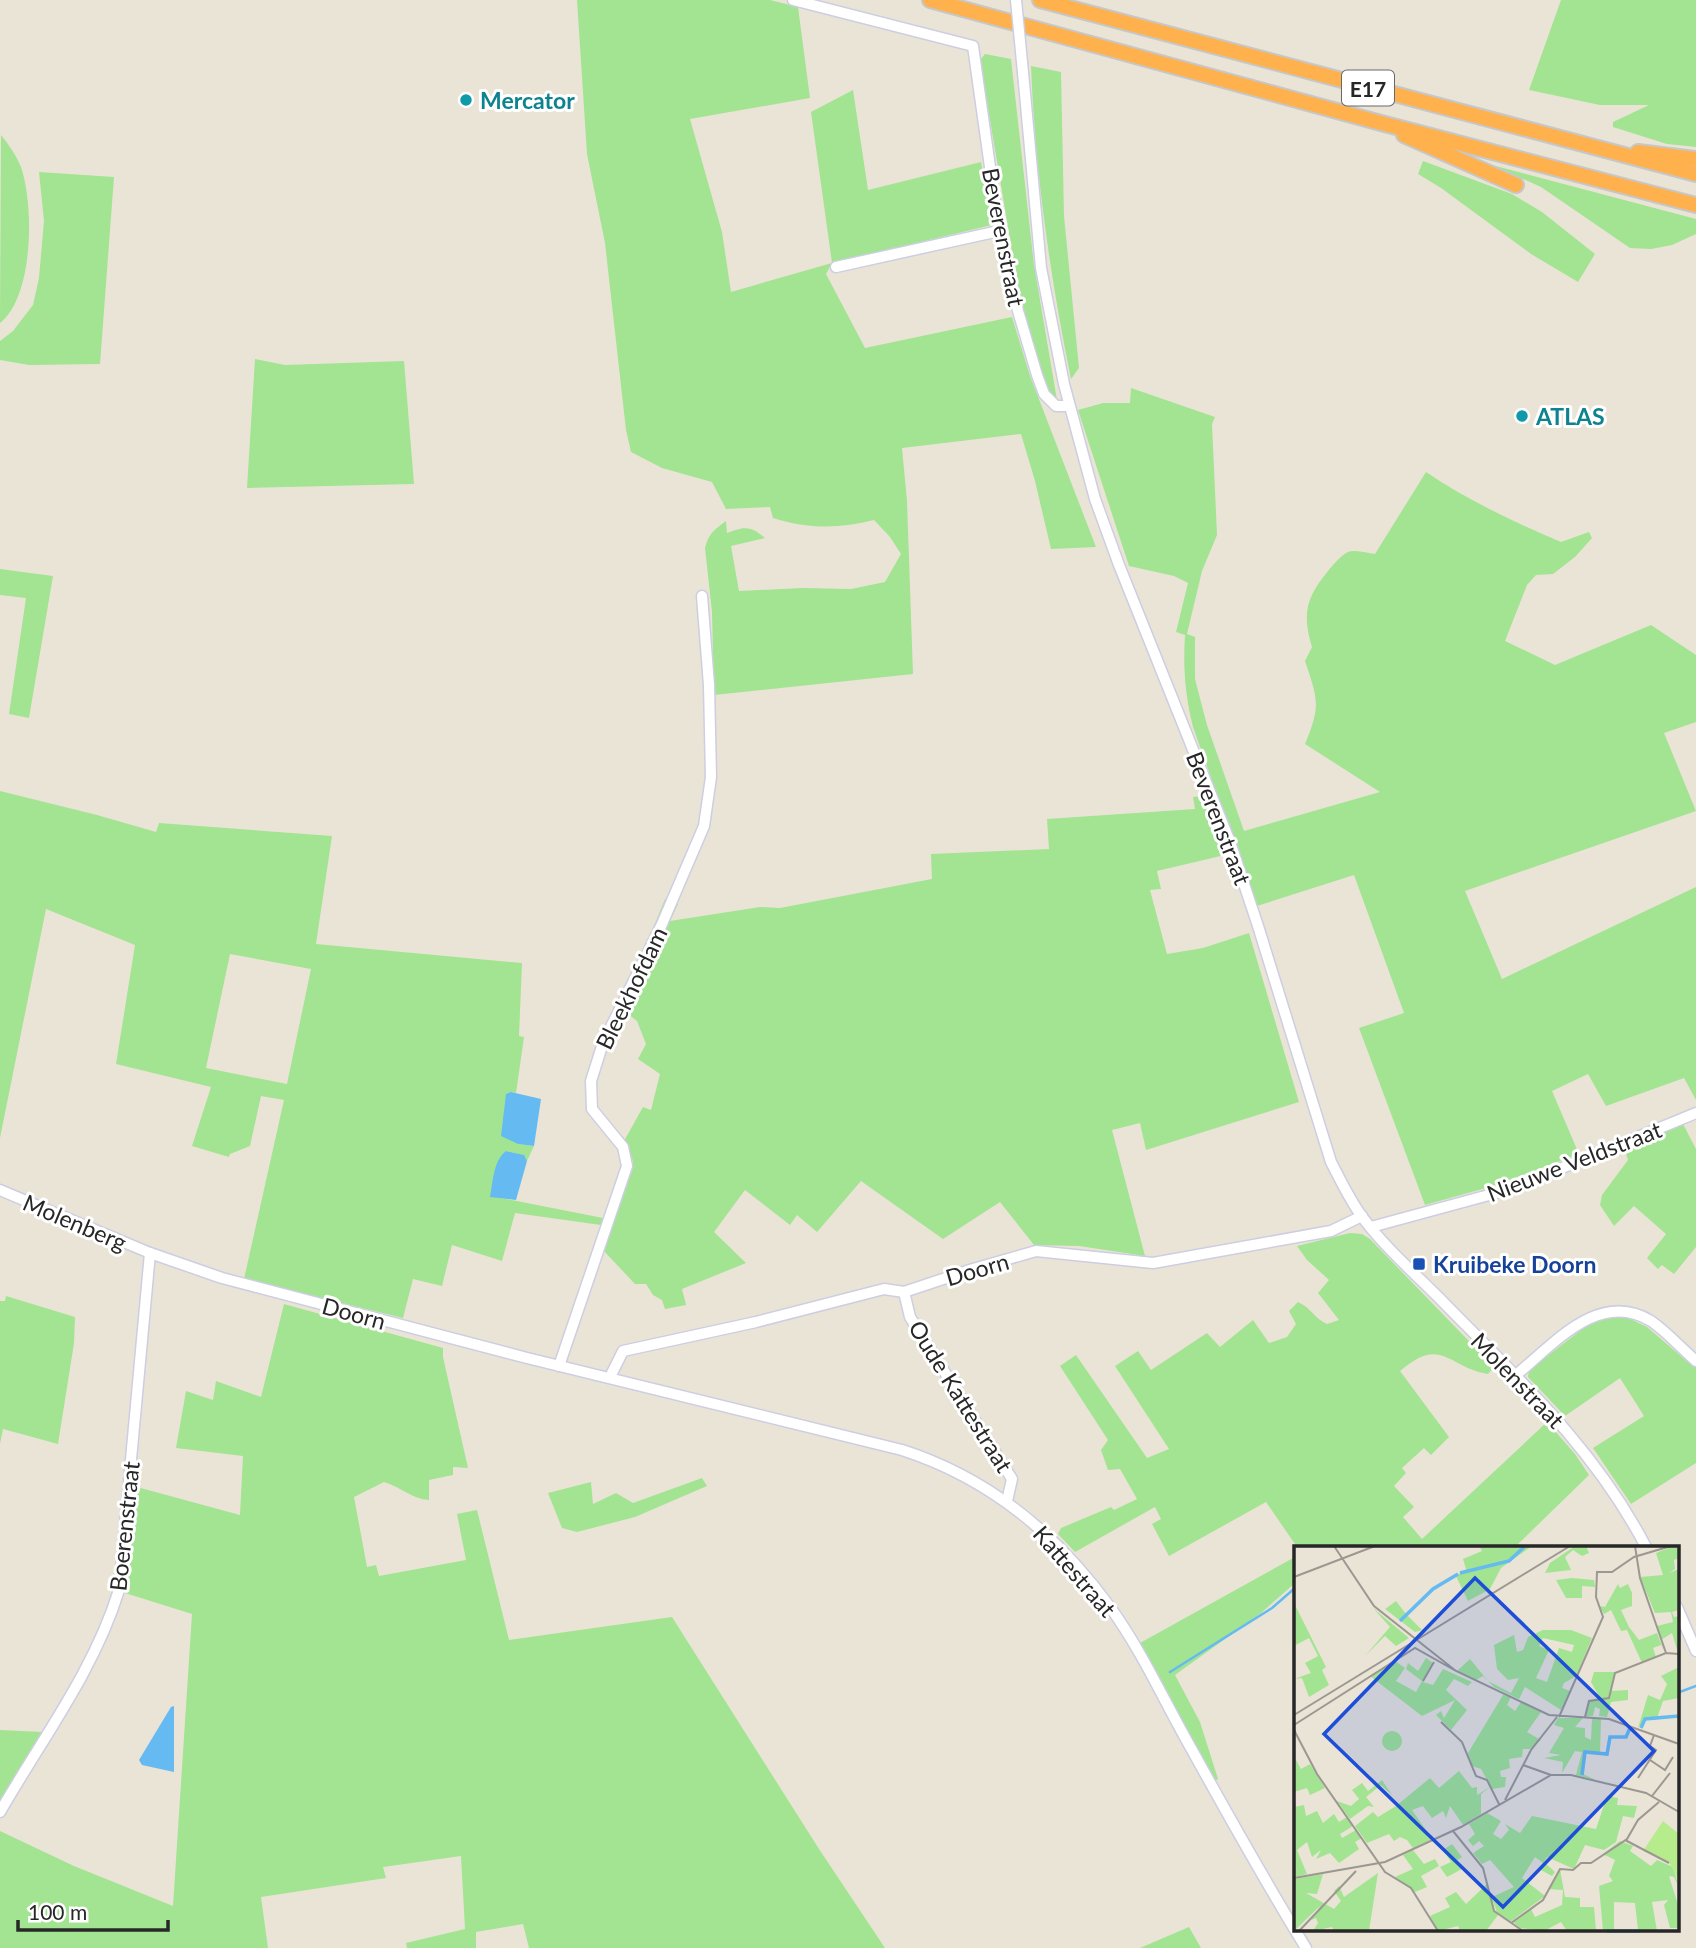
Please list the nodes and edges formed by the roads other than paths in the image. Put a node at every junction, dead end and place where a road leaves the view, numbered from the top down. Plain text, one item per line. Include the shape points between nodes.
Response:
1 (793, 0) edge
2 (930, 0) edge
3 (1016, 0) edge
4 (1040, 0) edge
5 (1381, 123) junction
6 (1572, 143) junction
7 (1696, 159) edge
8 (1696, 174) edge
9 (1516, 185) dead end
10 (1696, 205) edge
11 (999, 231) junction
12 (836, 267) dead end
13 (1069, 406) junction
14 (702, 596) dead end
15 (1696, 1113) edge
16 (0, 1190) edge
17 (1362, 1216) junction
18 (1371, 1227) junction
19 (150, 1253) junction
20 (904, 1292) junction
21 (1696, 1361) edge
22 (559, 1366) junction
23 (1516, 1375) junction
24 (610, 1377) junction
25 (1007, 1501) junction
26 (1645, 1546) edge
27 (1678, 1609) edge
28 (1696, 1651) edge
29 (0, 1812) edge
30 (1294, 1927) edge
31 (1296, 1930) edge
32 (1306, 1948) edge

1 - 11 street, Beverenstraat via 973,46
2 - 5 highway, E17
3 - 13 street, Beverenstraat, bridge via 1041,268
4 - 6 highway, E17
5 - 9 highway
5 - 10 highway, E17
6 - 7 highway
6 - 8 highway, E17
11 - 12 street
11 - 13 street, Beverenstraat via 1044,394 1056,406
13 - 17 street, Beverenstraat via 1119,565 1234,854 1331,1162
14 - 22 street, Bleekhofdam via 711,755 704,826 593,1071 592,1109 623,1147 627,1166
15 - 18 street, Nieuwe Veldstraat via 1511,1189
16 - 19 street, Molenberg
17 - 18 street, Beverenstraat
17 - 20 street, Doorn via 1331,1231 1153,1263 1036,1251
18 - 23 street, Molenstraat
19 - 22 street, Doorn via 222,1279
19 - 29 street, Boerenstraat via 119,1590 92,1660
20 - 24 street, Doorn via 884,1289 623,1351
20 - 25 street, Oude Kattestraat via 910,1317 1012,1479
21 - 23 street via 1651,1322 1627,1311 1601,1312
22 - 24 street, Kattestraat
23 - 26 street, Molenstraat via 1584,1450
24 - 25 street, Kattestraat via 902,1450 947,1466
25 - 30 street, Kattestraat via 1052,1538 1111,1608
27 - 28 street
31 - 32 street, Kattestraat

